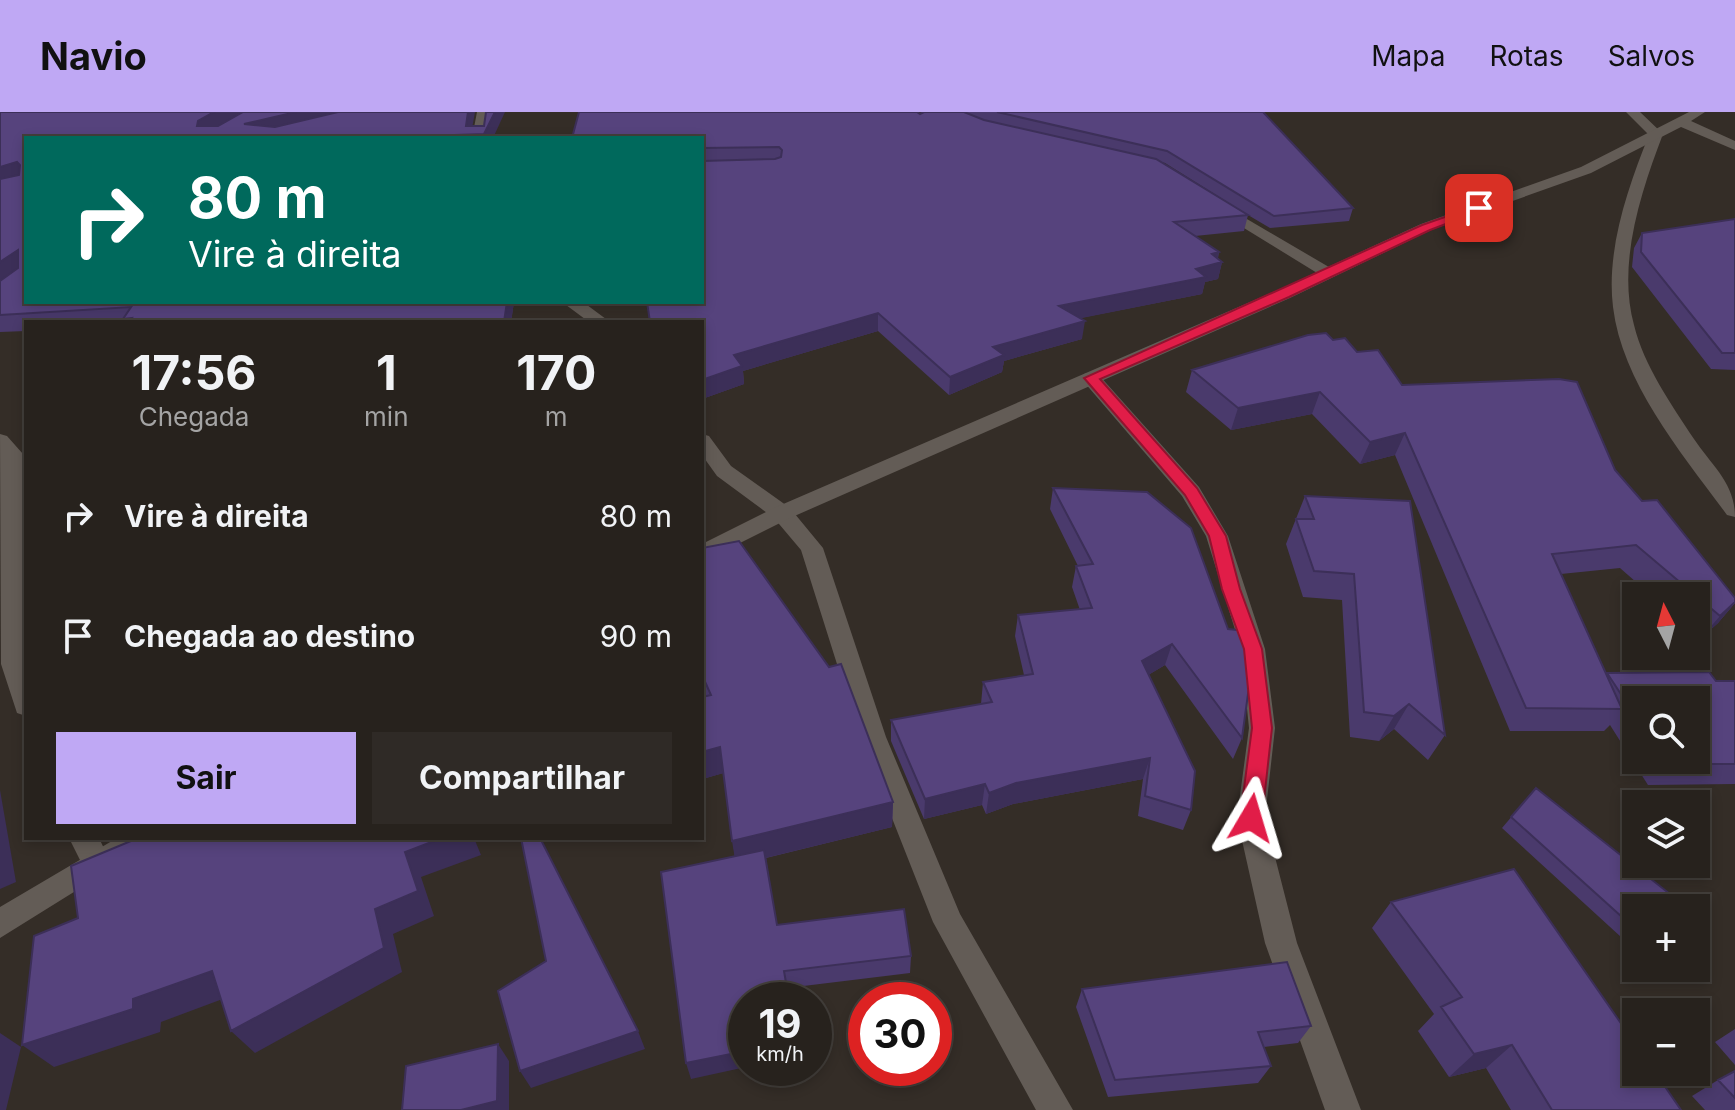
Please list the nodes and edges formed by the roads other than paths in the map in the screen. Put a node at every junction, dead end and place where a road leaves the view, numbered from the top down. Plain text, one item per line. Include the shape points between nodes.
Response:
1 (483, 112) edge
2 (1632, 112) edge
3 (1699, 112) edge
4 (1679, 121) junction
5 (1656, 134) junction
6 (479, 136) edge
7 (1735, 146) edge
8 (1199, 194) edge
9 (1328, 273) junction
10 (574, 304) edge
11 (598, 320) edge
12 (1091, 378) junction
13 (0, 440) edge
14 (704, 443) edge
15 (1735, 510) edge
16 (782, 513) junction
17 (704, 553) edge
18 (24, 699) edge
19 (137, 840) edge
20 (90, 851) edge
21 (0, 924) edge
22 (1055, 1110) edge
23 (1343, 1110) edge

1 - 6 street
2 - 5 street
3 - 4 street
4 - 5 street
4 - 7 street
5 - 9 street via 1586,170 1426,227
5 - 15 street via 1634,189 1622,284 1625,325 1698,460
8 - 9 street
9 - 12 street
10 - 11 street
12 - 16 street
12 - 23 street via 1177,475 1217,536 1253,649 1262,728 1251,818 1281,943
13 - 18 street via 13,454 14,664
14 - 16 street via 724,471
16 - 17 street
16 - 22 street via 812,548 873,737 948,922
19 - 20 street
20 - 21 street

